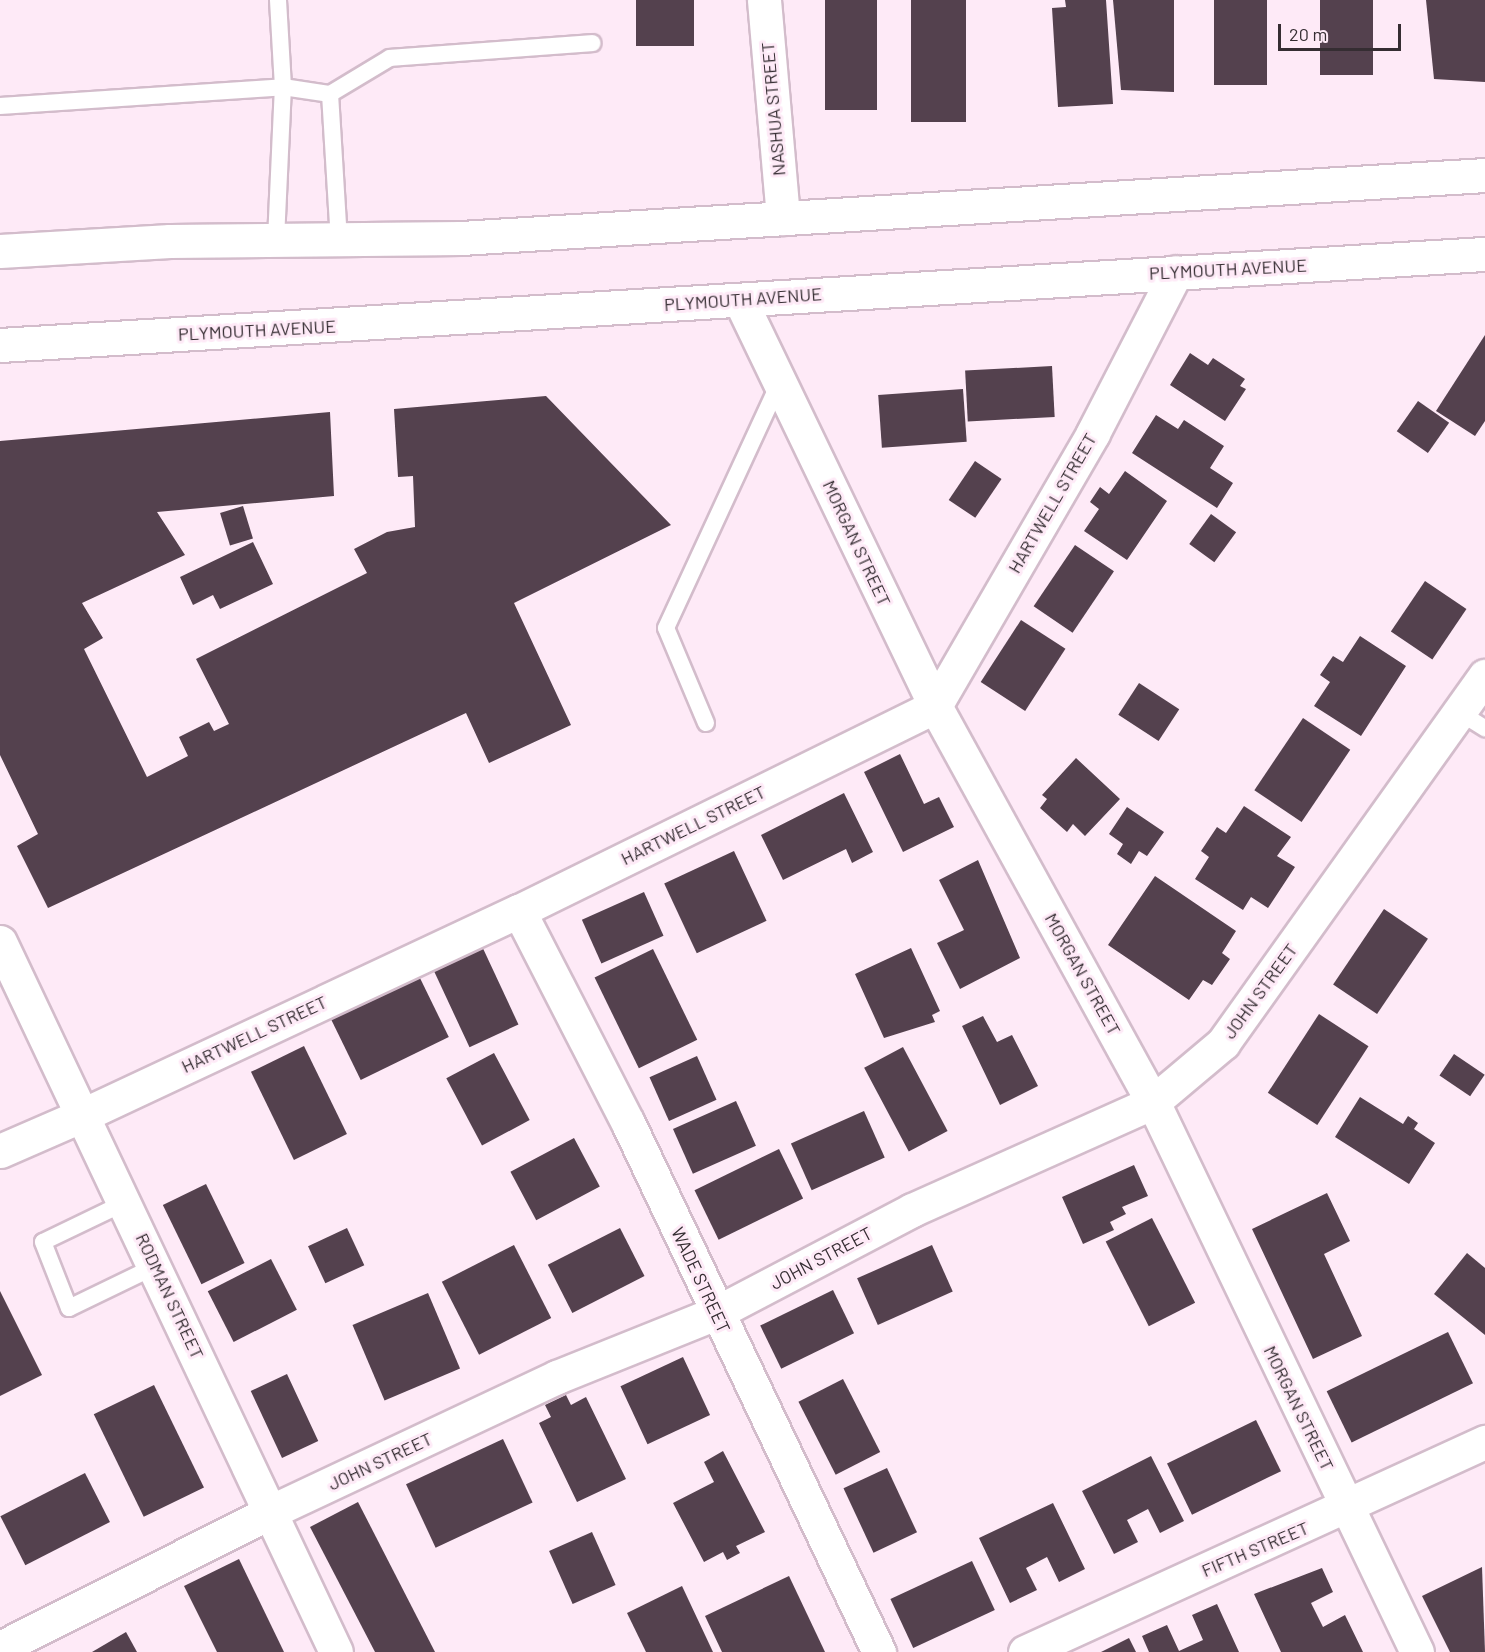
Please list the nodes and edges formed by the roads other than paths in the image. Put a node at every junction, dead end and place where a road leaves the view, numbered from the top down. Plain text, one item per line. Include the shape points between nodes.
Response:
1 (278, 0) edge
2 (764, 0) edge
3 (592, 43) dead end
4 (283, 87) junction
5 (330, 94) junction
6 (0, 106) edge
7 (1485, 176) edge
8 (783, 218) junction
9 (276, 240) junction
10 (339, 242) junction
11 (0, 251) edge
12 (1485, 254) edge
13 (1176, 272) junction
14 (740, 300) junction
15 (0, 345) edge
16 (780, 384) junction
17 (1485, 676) edge
18 (935, 706) junction
19 (1472, 720) edge
20 (706, 723) dead end
21 (519, 911) junction
22 (0, 942) edge
23 (1153, 1102) junction
24 (85, 1114) junction
25 (0, 1151) edge
26 (126, 1202) junction
27 (156, 1266) junction
28 (716, 1313) junction
29 (1485, 1442) edge
30 (1348, 1509) junction
31 (270, 1512) junction
32 (0, 1648) edge
33 (336, 1652) edge
34 (879, 1652) edge
35 (1024, 1652) edge
36 (1417, 1652) edge

1 - 4 lane
2 - 8 street, NASHUA STREET
3 - 5 lane via 390,58
4 - 5 lane
4 - 6 lane
4 - 9 lane
5 - 10 lane
7 - 8 street
8 - 10 street
9 - 10 street
9 - 11 street
12 - 13 street, PLYMOUTH AVENUE
13 - 14 street, PLYMOUTH AVENUE
13 - 18 street, HARTWELL STREET via 1093,433
14 - 15 street, PLYMOUTH AVENUE
14 - 16 street, MORGAN STREET
16 - 18 street, MORGAN STREET
16 - 20 lane via 666,628
17 - 19 street, JOHN STREET
18 - 21 street, HARTWELL STREET
18 - 23 street, MORGAN STREET
19 - 23 street, JOHN STREET via 1223,1043
21 - 24 street, HARTWELL STREET
21 - 28 street, WADE STREET via 628,1123
22 - 24 street, RODMAN STREET
23 - 28 street, JOHN STREET via 912,1210
23 - 30 street, MORGAN STREET
24 - 25 street, HARTWELL STREET
24 - 26 street, RODMAN STREET
26 - 27 street, RODMAN STREET
26 - 27 lane via 43,1242 69,1308
27 - 31 street, RODMAN STREET
28 - 31 street, JOHN STREET via 557,1377
28 - 34 street, WADE STREET
29 - 30 street, FIFTH STREET
30 - 35 street, FIFTH STREET
30 - 36 street, MORGAN STREET
31 - 32 street, JOHN STREET
31 - 33 street, RODMAN STREET

